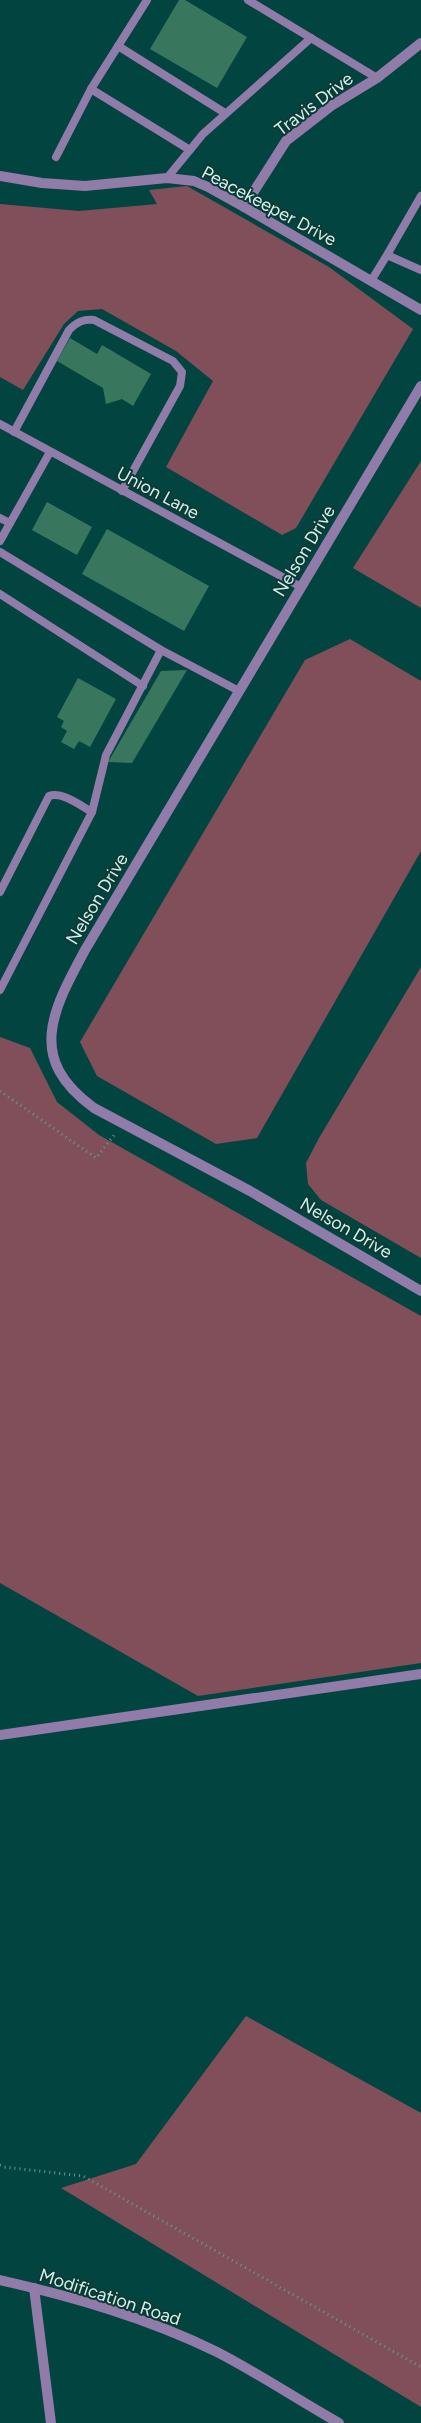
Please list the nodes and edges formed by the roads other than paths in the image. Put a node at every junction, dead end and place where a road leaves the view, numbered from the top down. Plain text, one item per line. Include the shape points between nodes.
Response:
1 (147, 0) edge
2 (248, 0) edge
3 (311, 38) junction
4 (420, 44) edge
5 (118, 46) junction
6 (377, 78) junction
7 (92, 89) junction
8 (226, 113) junction
9 (190, 150) junction
10 (56, 157) dead end
11 (0, 176) edge
12 (167, 178) junction
13 (421, 196) edge
14 (244, 206) junction
15 (387, 256) junction
16 (421, 270) edge
17 (371, 281) junction
18 (421, 310) edge
19 (421, 386) edge
20 (0, 424) edge
21 (14, 432) junction
22 (50, 452) junction
23 (122, 491) junction
24 (0, 518) edge
25 (10, 523) junction
26 (0, 541) edge
27 (0, 552) edge
28 (301, 587) junction
29 (0, 594) edge
30 (161, 650) junction
31 (143, 686) junction
32 (239, 691) junction
33 (92, 812) junction
34 (0, 892) edge
35 (0, 990) edge
36 (421, 1291) edge
37 (421, 1674) edge
38 (0, 1735) edge
39 (0, 2280) edge
40 (34, 2288) junction
41 (51, 2423) edge
42 (339, 2423) edge

1 - 5 lane
2 - 3 lane
3 - 6 lane
3 - 8 lane
4 - 6 street, Travis Drive
5 - 7 lane
5 - 8 lane
6 - 14 street, Travis Drive via 331,106 286,141
7 - 9 lane
7 - 10 lane
8 - 9 lane
9 - 12 lane
11 - 12 street, Peacekeeper Drive via 85,186
12 - 14 street, Peacekeeper Drive via 201,184
13 - 15 lane
14 - 17 street, Peacekeeper Drive
15 - 16 lane
15 - 17 lane
17 - 18 street, Peacekeeper Drive
19 - 28 street, Nelson Drive
20 - 21 lane, Union Lane
21 - 22 lane, Union Lane
21 - 23 lane via 69,330 86,319 94,320 174,361 182,372 180,386
22 - 23 lane, Union Lane
22 - 25 lane
23 - 28 lane, Union Lane
24 - 25 lane
25 - 26 lane
27 - 30 lane
28 - 32 street, Nelson Drive
29 - 31 lane
30 - 31 lane
30 - 32 lane
31 - 33 lane via 106,755
32 - 36 street, Nelson Drive via 84,950 57,1006 51,1044 55,1065 63,1081 77,1096
33 - 34 lane via 61,796 50,796
33 - 35 lane
37 - 38 street
39 - 40 street, Modification Road
40 - 41 street
40 - 42 street, Modification Road via 148,2323 217,2353

